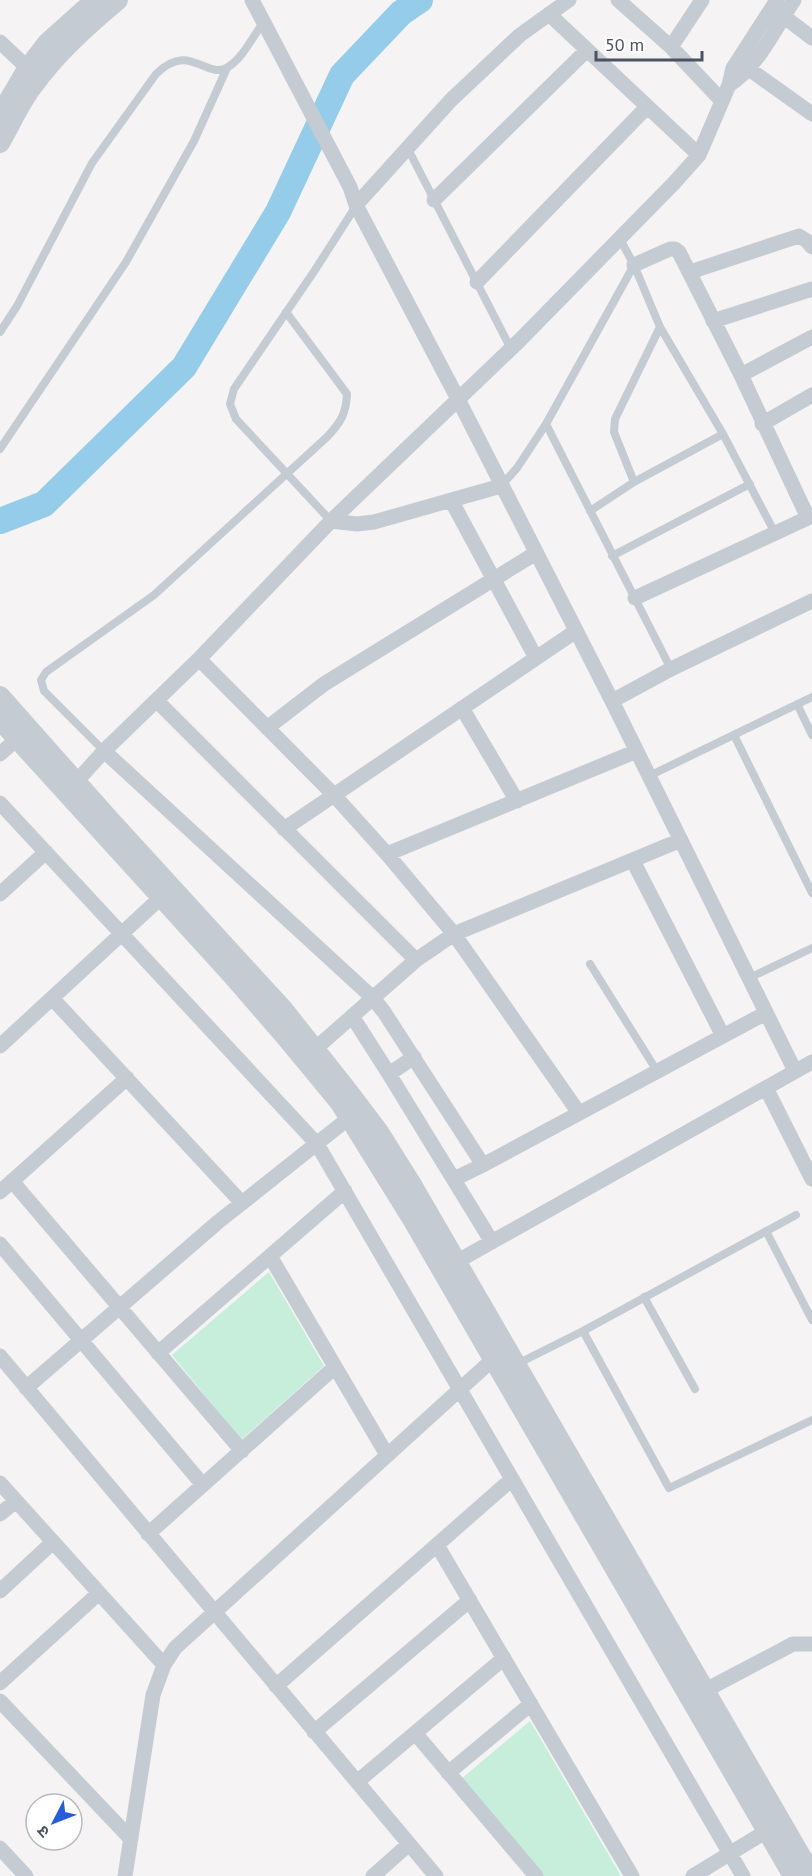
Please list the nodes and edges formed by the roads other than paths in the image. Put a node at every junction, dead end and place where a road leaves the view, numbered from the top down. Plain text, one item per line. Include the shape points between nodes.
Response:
1 (95, 0) edge
2 (118, 0) edge
3 (252, 0) edge
4 (569, 0) edge
5 (618, 0) edge
6 (702, 0) edge
7 (777, 0) edge
8 (794, 0) edge
9 (549, 14) junction
10 (783, 16) junction
11 (263, 23) junction
12 (812, 38) edge
13 (0, 42) edge
14 (671, 47) junction
15 (587, 50) junction
16 (227, 68) junction
17 (749, 69) junction
18 (33, 74) junction
19 (729, 85) junction
20 (722, 101) junction
21 (647, 106) junction
22 (812, 114) edge
23 (0, 115) edge
24 (0, 143) edge
25 (408, 149) junction
26 (699, 155) junction
27 (434, 200) junction
28 (356, 205) junction
29 (620, 238) junction
30 (812, 248) edge
31 (634, 265) junction
32 (690, 272) junction
33 (477, 282) junction
34 (812, 289) edge
35 (286, 312) junction
36 (713, 321) junction
37 (660, 327) junction
38 (0, 332) edge
39 (812, 337) edge
40 (511, 349) junction
41 (741, 375) junction
42 (812, 396) edge
43 (458, 399) junction
44 (546, 424) junction
45 (762, 424) junction
46 (723, 434) junction
47 (0, 449) edge
48 (286, 475) junction
49 (634, 482) junction
50 (750, 484) junction
51 (501, 486) junction
52 (452, 500) junction
53 (590, 512) junction
54 (810, 517) edge
55 (331, 522) junction
56 (775, 533) junction
57 (536, 553) junction
58 (612, 556) junction
59 (493, 579) junction
60 (635, 598) junction
61 (812, 601) edge
62 (576, 631) junction
63 (536, 658) junction
64 (199, 659) junction
65 (671, 669) junction
66 (0, 696) edge
67 (812, 697) edge
68 (157, 701) junction
69 (612, 701) junction
70 (797, 705) junction
71 (462, 708) junction
72 (0, 720) edge
73 (267, 728) junction
74 (734, 735) junction
75 (812, 735) edge
76 (17, 739) junction
77 (104, 751) junction
78 (637, 751) junction
79 (0, 754) edge
80 (649, 776) junction
81 (76, 782) junction
82 (333, 794) junction
83 (517, 801) junction
84 (0, 803) edge
85 (284, 829) junction
86 (681, 840) junction
87 (46, 852) junction
88 (387, 854) junction
89 (633, 861) junction
90 (166, 893) junction
91 (812, 893) edge
92 (0, 894) edge
93 (121, 934) junction
94 (454, 934) junction
95 (812, 948) edge
96 (416, 960) junction
97 (590, 964) dead end
98 (749, 978) junction
99 (52, 998) junction
100 (373, 998) junction
101 (766, 1013) junction
102 (352, 1016) junction
103 (723, 1036) junction
104 (0, 1046) edge
105 (315, 1049) junction
106 (414, 1057) junction
107 (812, 1062) edge
108 (657, 1071) junction
109 (795, 1071) junction
110 (390, 1074) junction
111 (126, 1078) junction
112 (766, 1088) junction
113 (579, 1113) junction
114 (349, 1118) junction
115 (317, 1144) junction
116 (483, 1165) junction
117 (454, 1179) junction
118 (812, 1179) edge
119 (12, 1181) junction
120 (345, 1191) junction
121 (0, 1192) edge
122 (242, 1203) junction
123 (796, 1215) dead end
124 (766, 1231) junction
125 (492, 1242) junction
126 (0, 1244) edge
127 (270, 1256) junction
128 (456, 1262) junction
129 (644, 1298) junction
130 (120, 1308) junction
131 (812, 1320) edge
132 (583, 1331) junction
133 (81, 1340) junction
134 (158, 1353) junction
135 (0, 1356) edge
136 (504, 1361) junction
137 (335, 1366) junction
138 (26, 1388) junction
139 (460, 1389) junction
140 (694, 1389) dead end
141 (812, 1420) edge
142 (242, 1450) junction
143 (387, 1455) junction
144 (512, 1479) junction
145 (0, 1483) edge
146 (203, 1485) junction
147 (16, 1501) junction
148 (0, 1514) edge
149 (148, 1534) junction
150 (53, 1542) junction
151 (437, 1545) junction
152 (0, 1591) edge
153 (99, 1593) junction
154 (470, 1600) junction
155 (213, 1612) junction
156 (812, 1644) edge
157 (504, 1658) junction
158 (164, 1665) junction
159 (0, 1683) edge
160 (276, 1686) junction
161 (704, 1691) junction
162 (0, 1701) edge
163 (531, 1704) junction
164 (315, 1732) junction
165 (415, 1733) junction
166 (448, 1773) junction
167 (357, 1782) junction
168 (766, 1831) junction
169 (131, 1839) junction
170 (409, 1844) junction
171 (0, 1848) edge
172 (730, 1852) junction
173 (812, 1875) edge
174 (26, 1876) edge
175 (125, 1876) edge
176 (373, 1876) edge
177 (436, 1876) edge
178 (536, 1876) edge
179 (632, 1876) edge
180 (693, 1876) edge
181 (744, 1876) edge
182 (793, 1876) edge

1 - 18 street via 48,43
2 - 18 street
3 - 11 street
4 - 9 street
5 - 14 street
6 - 14 street
7 - 19 street via 733,68
8 - 10 street
9 - 15 street
9 - 25 street via 520,35 451,100
10 - 12 street
10 - 17 street
11 - 16 lane
11 - 28 street
13 - 18 street
14 - 20 street
15 - 21 street
15 - 27 street
16 - 38 lane via 219,70 182,59 167,63 156,74 92,163
16 - 47 lane via 194,141 126,262
17 - 19 street
17 - 22 street
18 - 23 street
18 - 24 street via 31,88
19 - 20 street
20 - 26 street
21 - 26 street
21 - 33 street
25 - 27 lane
25 - 28 street
26 - 29 street
27 - 33 lane
28 - 35 lane
28 - 43 street
29 - 31 lane
29 - 40 street
30 - 32 street via 799,236
31 - 32 street via 675,249
31 - 37 lane
31 - 44 lane
32 - 36 street
33 - 40 lane
34 - 36 street
35 - 48 lane via 234,388 230,404 236,419
35 - 48 lane via 347,394 346,410 337,426
36 - 41 street
37 - 46 lane
37 - 49 lane via 615,419 614,432
39 - 41 street
40 - 43 street
41 - 45 street
42 - 45 street
43 - 51 street
43 - 55 street
44 - 51 lane
44 - 53 lane
45 - 54 street
46 - 49 lane
46 - 50 lane
48 - 55 lane
48 - 77 lane via 154,595 46,672 41,680 44,691
49 - 53 lane
50 - 56 lane
50 - 58 lane
51 - 52 street
51 - 57 street
52 - 55 street via 374,522
52 - 59 street
53 - 58 lane
54 - 56 street
55 - 64 street
56 - 60 street
57 - 59 street
57 - 62 street
58 - 60 lane
59 - 63 street
59 - 73 street via 324,684
60 - 65 lane
61 - 65 street
62 - 63 street
62 - 69 street
63 - 71 street
64 - 68 street
64 - 73 street
65 - 69 street
66 - 81 street
67 - 70 lane
68 - 77 street
68 - 85 street
69 - 78 street
70 - 74 lane
70 - 75 lane
71 - 82 street
71 - 83 street
72 - 76 street
73 - 82 street
74 - 80 lane
74 - 91 lane
76 - 79 street
76 - 90 street
77 - 81 street
77 - 100 street
78 - 80 street
78 - 83 street
80 - 86 street
81 - 90 street
82 - 85 street
82 - 88 street
83 - 88 street
84 - 87 street
85 - 96 street
86 - 89 street
86 - 98 street
87 - 92 street
87 - 93 street
88 - 94 street
89 - 94 street
89 - 103 street
90 - 93 street
90 - 105 street via 283,1009
90 - 114 street
93 - 99 street
93 - 115 street
94 - 96 street
94 - 113 street
95 - 98 lane
96 - 100 street
97 - 108 lane
98 - 101 street
99 - 104 street
99 - 111 street
100 - 102 street
100 - 106 street
101 - 103 street
101 - 109 street
102 - 105 street
102 - 110 street
103 - 108 street
105 - 128 street via 379,1132
106 - 110 street
106 - 116 street
107 - 109 street
108 - 113 street
109 - 112 street
110 - 117 street
111 - 119 street
111 - 122 street
112 - 118 street
112 - 125 street
113 - 116 street
114 - 115 street
114 - 136 street
115 - 120 street
115 - 122 street
116 - 117 street
117 - 125 street
119 - 121 street
119 - 130 street
120 - 127 street
120 - 139 street
122 - 130 street
123 - 124 lane
124 - 129 lane
124 - 131 lane
125 - 128 street
126 - 133 street
127 - 134 street
127 - 137 street
128 - 136 street
129 - 132 lane
129 - 140 lane
130 - 133 street
130 - 134 street
132 - 136 lane
132 - 141 lane via 669,1488
133 - 138 street
133 - 146 street
134 - 142 street
135 - 138 street
136 - 139 street
136 - 161 street
136 - 168 street
137 - 142 street
137 - 143 street
138 - 149 street
139 - 143 street
139 - 144 street
142 - 146 street
143 - 155 street
144 - 151 street
144 - 172 street
145 - 147 street
146 - 149 street
147 - 148 street
147 - 150 street
149 - 155 street
150 - 152 street
150 - 153 street
151 - 154 street
151 - 160 street
153 - 158 street
153 - 159 street
154 - 157 street
154 - 164 street
155 - 158 street via 175,1648
155 - 160 street
156 - 161 street via 794,1644
157 - 163 street
157 - 165 street
158 - 169 street via 153,1695
160 - 164 street
161 - 173 street
162 - 169 street
163 - 166 street
163 - 179 street
164 - 167 street
165 - 166 street
165 - 167 street
166 - 178 street
167 - 170 street
168 - 172 street
168 - 182 street
169 - 175 street
170 - 176 street
170 - 177 street
171 - 174 street
172 - 180 street
172 - 181 street

